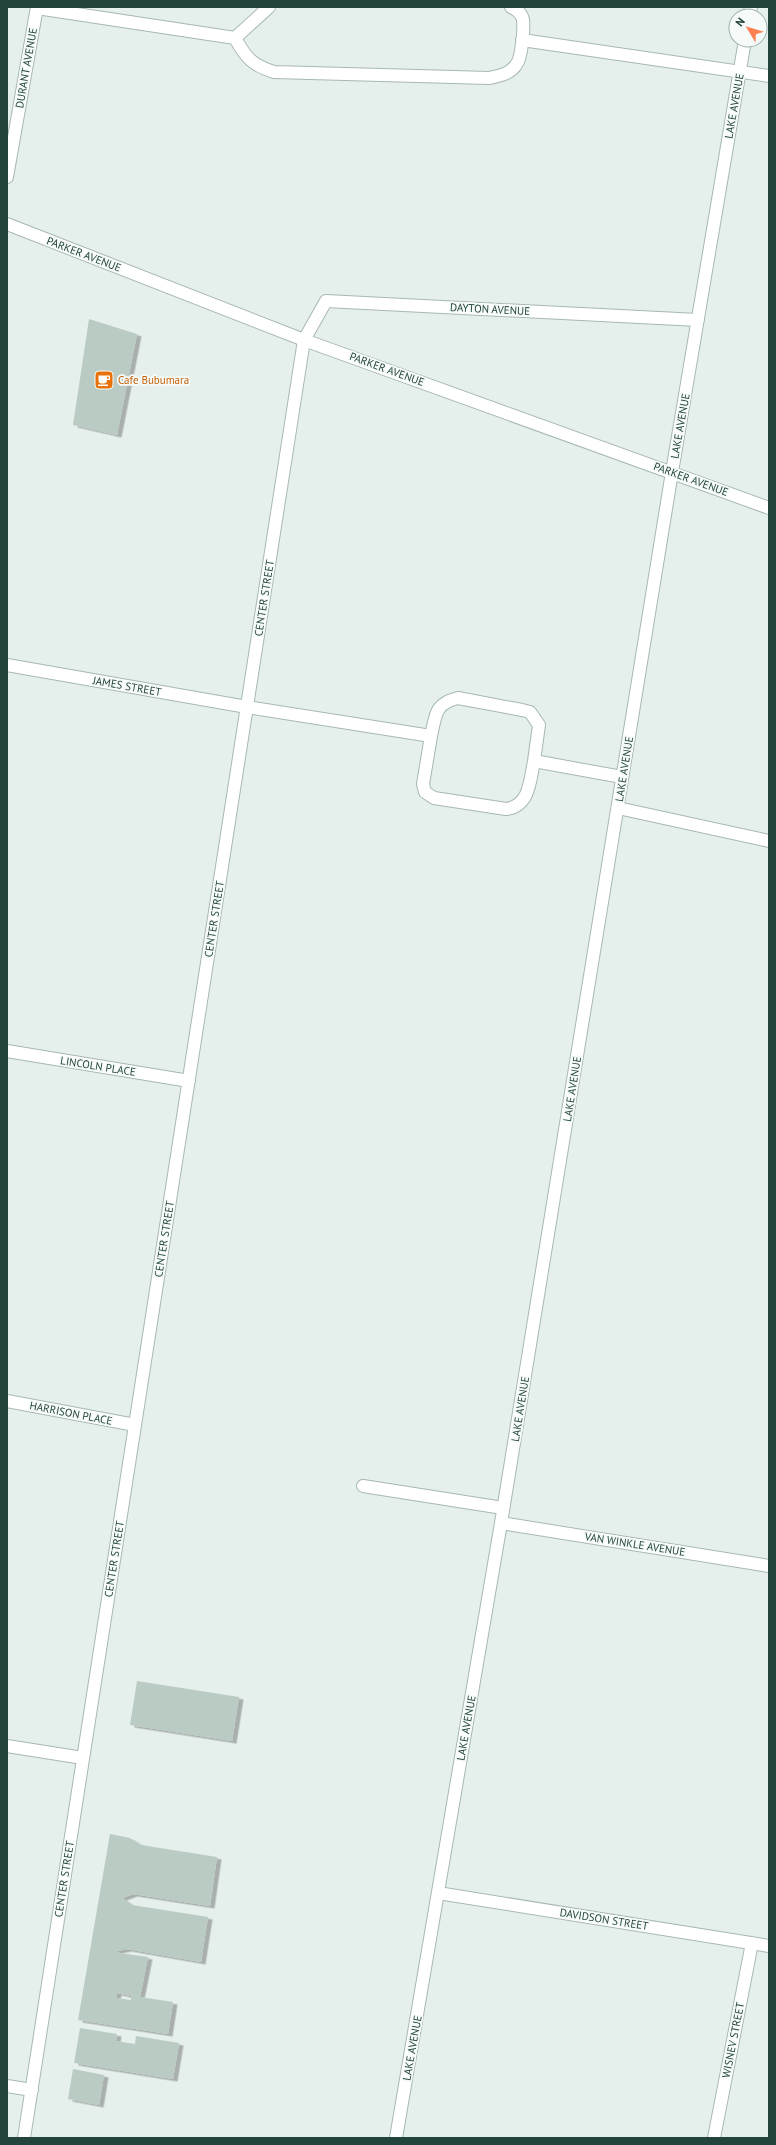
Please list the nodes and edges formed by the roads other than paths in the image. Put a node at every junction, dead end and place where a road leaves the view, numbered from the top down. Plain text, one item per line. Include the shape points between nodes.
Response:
1 (37, 7) edge
2 (269, 7) edge
3 (511, 7) edge
4 (235, 38) junction
5 (522, 40) junction
6 (744, 48) edge
7 (740, 72) junction
8 (769, 76) edge
9 (7, 177) edge
10 (7, 224) edge
11 (698, 320) junction
12 (304, 340) junction
13 (672, 472) junction
14 (769, 508) edge
15 (7, 665) edge
16 (247, 707) junction
17 (431, 736) junction
18 (534, 761) junction
19 (622, 777) junction
20 (618, 808) junction
21 (769, 841) edge
22 (7, 1051) edge
23 (189, 1081) junction
24 (7, 1401) edge
25 (135, 1425) junction
26 (363, 1486) dead end
27 (503, 1508) junction
28 (501, 1523) junction
29 (769, 1566) edge
30 (7, 1746) edge
31 (83, 1758) junction
32 (438, 1893) junction
33 (752, 1943) junction
34 (769, 1946) edge
35 (7, 2086) edge
36 (32, 2090) junction
37 (24, 2138) edge
38 (396, 2138) edge
39 (714, 2138) edge

1 - 4 street
1 - 9 street, DURANT AVENUE
2 - 4 street
3 - 5 street via 518,10 523,19
4 - 5 street via 245,56 253,64 274,72 489,78 511,71 518,64
5 - 7 street
6 - 7 street, LAKE AVENUE
7 - 8 street
7 - 11 street, LAKE AVENUE
10 - 12 street, PARKER AVENUE
11 - 12 street, DAYTON AVENUE via 326,301
11 - 13 street, LAKE AVENUE
12 - 13 street, PARKER AVENUE
12 - 16 street, CENTER STREET
13 - 14 street, PARKER AVENUE
13 - 19 street, LAKE AVENUE
15 - 16 street, JAMES STREET
16 - 17 street, JAMES STREET
16 - 23 street, CENTER STREET
17 - 18 street via 437,711 441,704 450,700 458,698 522,710 530,712 539,725
17 - 18 street via 423,784 425,792 434,798 512,808 522,802 528,792
18 - 19 street
19 - 20 street, LAKE AVENUE
20 - 21 street
20 - 27 street, LAKE AVENUE
22 - 23 street, LINCOLN PLACE
23 - 25 street, CENTER STREET
24 - 25 street, HARRISON PLACE
25 - 31 street, CENTER STREET
26 - 27 street
27 - 28 street, LAKE AVENUE
28 - 29 street, VAN WINKLE AVENUE
28 - 32 street, LAKE AVENUE
30 - 31 street
31 - 36 street, CENTER STREET
32 - 33 street, DAVIDSON STREET
32 - 38 street, LAKE AVENUE
33 - 34 street, DAVIDSON STREET
33 - 39 street, WISNEV STREET
35 - 36 street
36 - 37 street, CENTER STREET

